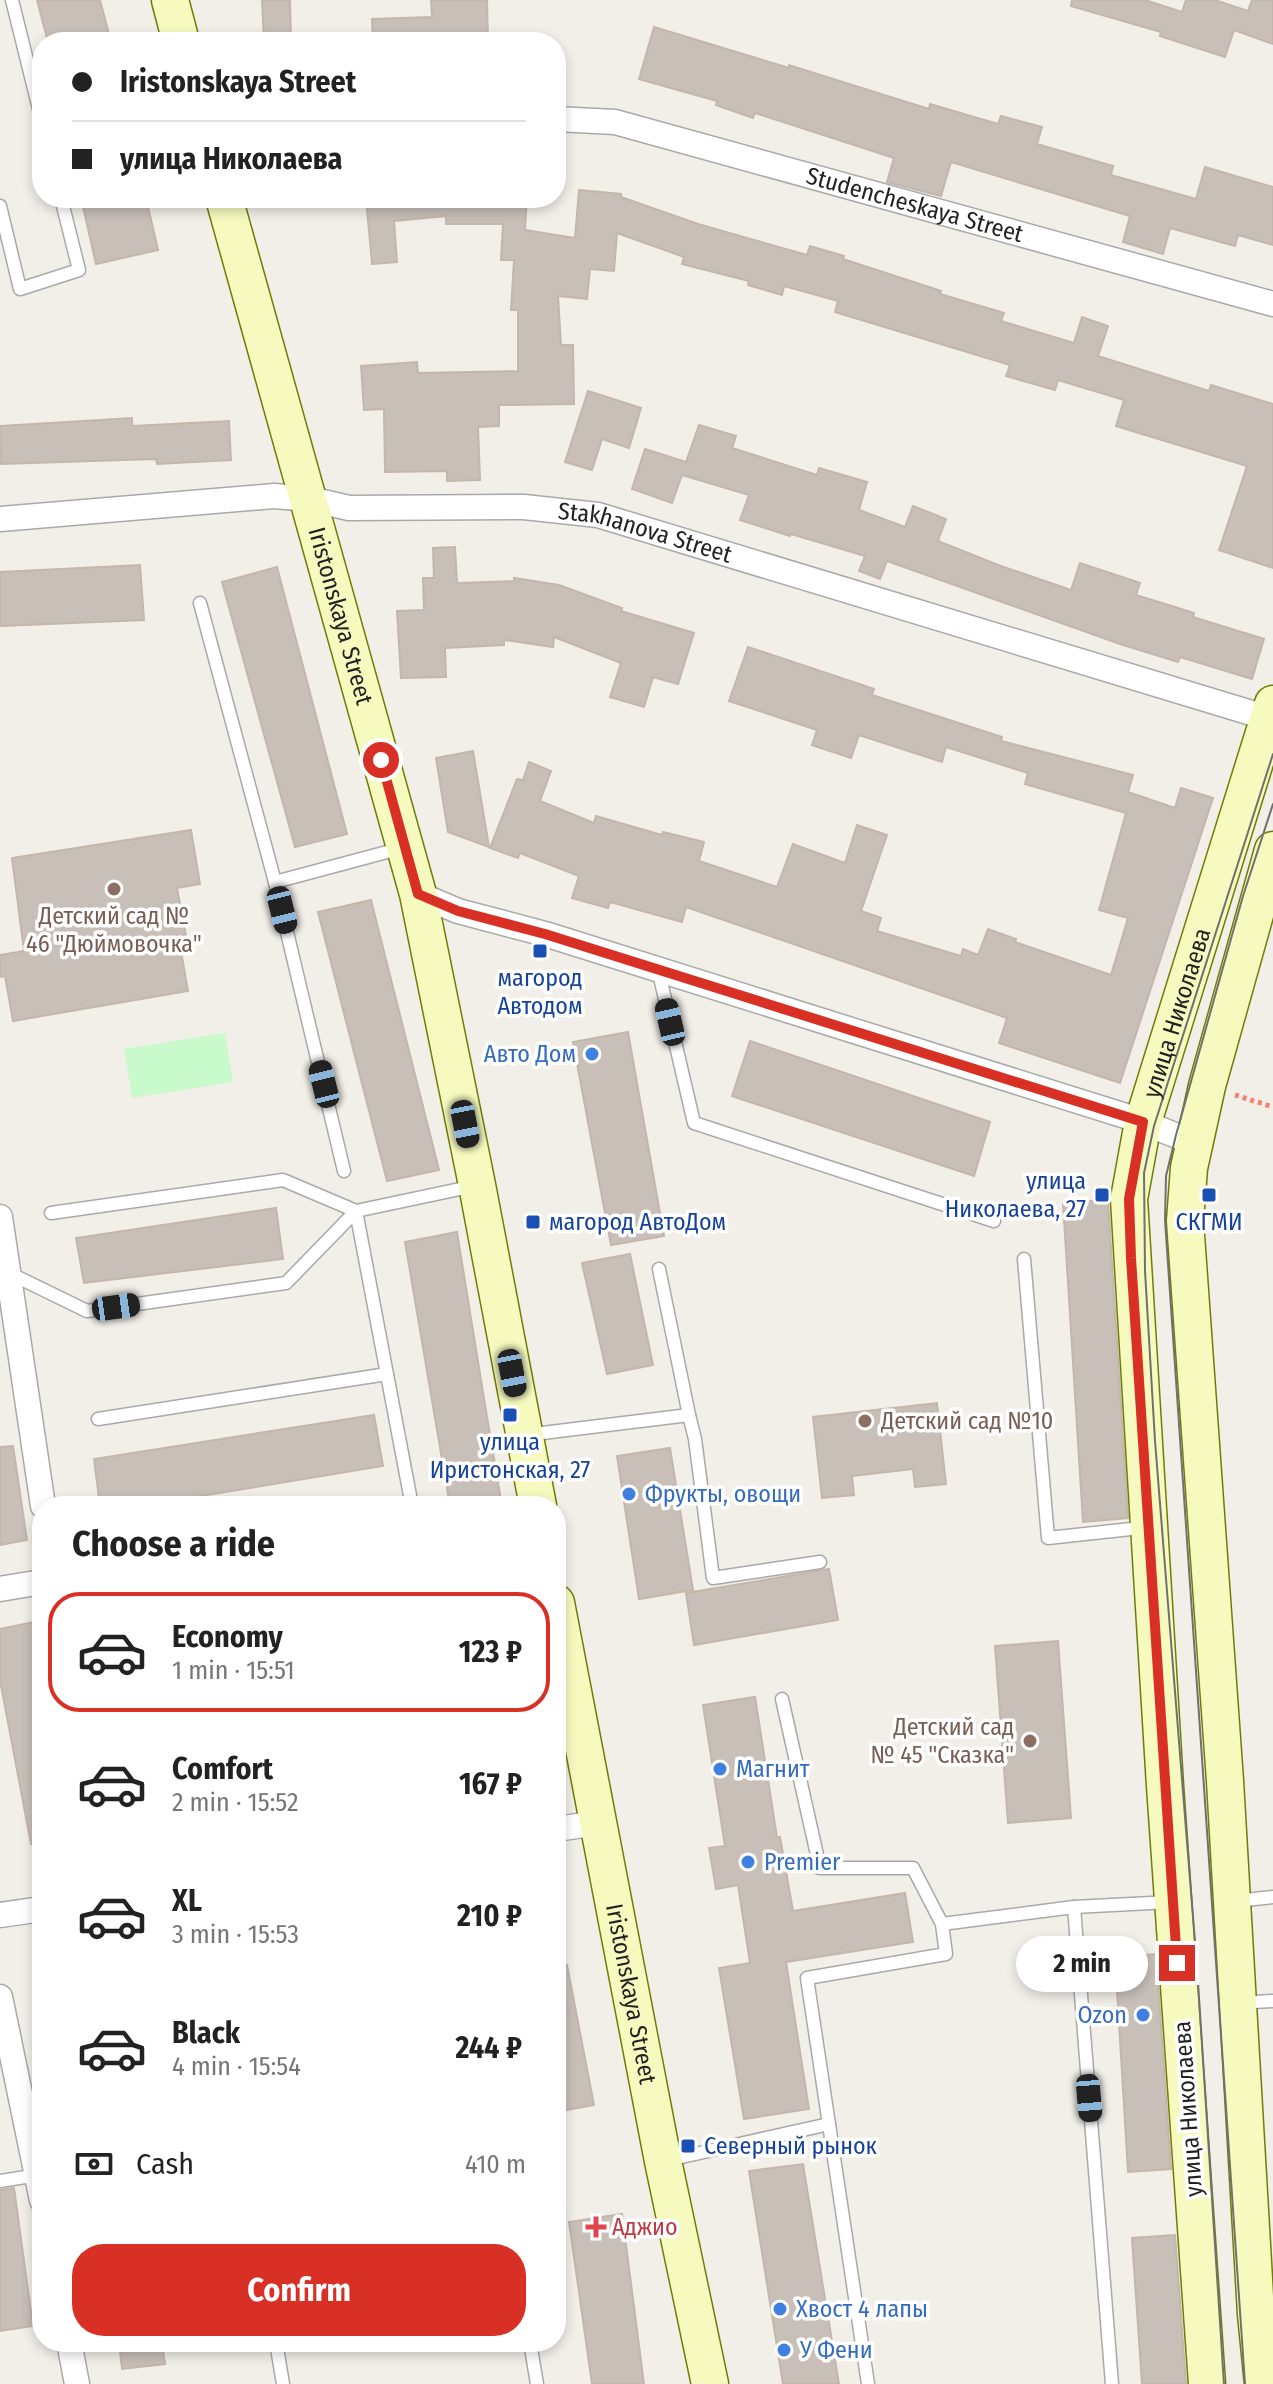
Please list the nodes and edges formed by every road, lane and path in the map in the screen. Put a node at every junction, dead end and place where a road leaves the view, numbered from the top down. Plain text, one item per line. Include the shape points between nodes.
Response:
1 (12, 0) edge
2 (170, 0) edge
3 (178, 32) edge
4 (32, 81) edge
5 (566, 120) edge
6 (0, 206) edge
7 (64, 208) edge
8 (227, 208) edge
9 (1273, 304) edge
10 (310, 499) junction
11 (0, 519) edge
12 (200, 603) dead end
13 (1271, 711) edge
14 (405, 847) junction
15 (1273, 850) edge
16 (275, 882) junction
17 (418, 894) junction
18 (658, 969) junction
19 (1143, 1122) junction
20 (1195, 1143) junction
21 (344, 1171) dead end
22 (477, 1185) junction
23 (356, 1211) junction
24 (51, 1213) dead end
25 (0, 1217) edge
26 (994, 1221) dead end
27 (1024, 1259) dead end
28 (659, 1269) dead end
29 (5, 1273) edge
30 (387, 1374) junction
31 (689, 1415) junction
32 (98, 1419) dead end
33 (524, 1435) junction
34 (41, 1496) edge
35 (410, 1496) edge
36 (536, 1496) edge
37 (1148, 1532) junction
38 (820, 1562) dead end
39 (32, 1584) edge
40 (0, 1589) edge
41 (566, 1655) edge
42 (782, 1699) dead end
43 (598, 1823) junction
44 (566, 1828) edge
45 (1273, 1897) edge
46 (1232, 1901) junction
47 (1173, 1902) junction
48 (1074, 1907) junction
49 (32, 1910) edge
50 (0, 1915) edge
51 (942, 1924) junction
52 (1273, 2001) edge
53 (1254, 2002) dead end
54 (1, 2010) edge
55 (829, 2124) junction
56 (32, 2151) edge
57 (663, 2161) junction
58 (0, 2181) edge
59 (32, 2187) edge
60 (71, 2352) edge
61 (278, 2352) edge
62 (532, 2352) edge
63 (77, 2384) edge
64 (283, 2384) edge
65 (537, 2384) edge
66 (710, 2384) edge
67 (868, 2384) edge
68 (1112, 2384) edge
69 (1207, 2384) edge
70 (1263, 2384) edge

1 - 4 lane
2 - 3 street
5 - 9 street, Studencheskaya Street via 615,122
6 - 7 lane via 20,289 79,270
8 - 10 street, Iristonskaya Street
10 - 11 street, Stakhanova Street via 274,496
10 - 13 street, Stakhanova Street via 349,508 524,507 598,515
10 - 14 street, Iristonskaya Street
12 - 16 lane
13 - 19 street, улица Николаева
14 - 16 lane
14 - 17 street, Iristonskaya Street
15 - 20 street, улица Николаева
16 - 21 lane
17 - 18 street via 458,911
17 - 22 street, Iristonskaya Street
18 - 19 street
18 - 26 lane via 694,1123
19 - 20 street
19 - 37 street, улица Николаева via 1129,1199
20 - 46 street, улица Николаева via 1185,1221
22 - 23 lane
22 - 33 street, Iristonskaya Street
23 - 24 lane via 283,1180
23 - 29 lane via 286,1283 87,1311
23 - 30 lane
25 - 29 street
27 - 37 lane via 1048,1538 1140,1528
28 - 31 lane
29 - 34 street
30 - 32 lane
30 - 35 lane
31 - 33 lane
31 - 38 lane via 713,1578
33 - 36 street, Iristonskaya Street
37 - 47 street, улица Николаева
39 - 40 street
41 - 43 street, Iristonskaya Street
42 - 51 lane via 820,1868 913,1868
43 - 44 street
43 - 57 street, Iristonskaya Street
45 - 46 lane
46 - 70 street, улица Николаева
47 - 48 lane
47 - 69 street, улица Николаева
48 - 51 lane
48 - 68 lane
49 - 50 street
51 - 55 lane via 946,1954 807,1978
52 - 53 lane
54 - 56 street
55 - 57 lane
55 - 67 lane
57 - 66 street, Iristonskaya Street
58 - 59 lane
60 - 63 street
61 - 64 lane
62 - 65 lane

